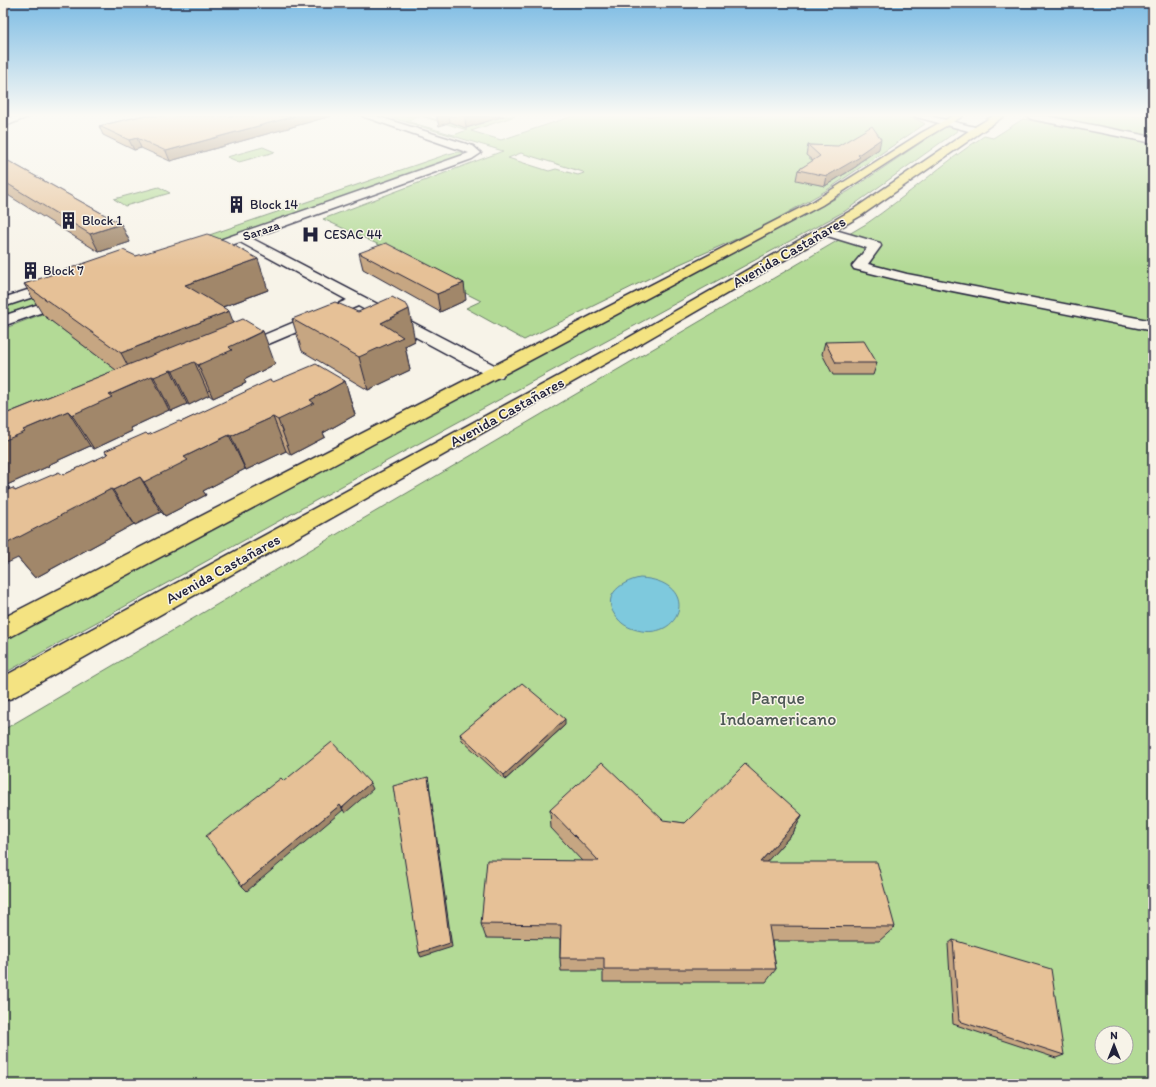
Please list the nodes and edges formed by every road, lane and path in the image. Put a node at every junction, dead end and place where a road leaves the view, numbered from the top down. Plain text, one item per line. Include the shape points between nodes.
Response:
1 (426, 167) edge
2 (877, 167) edge
3 (923, 167) edge
4 (825, 231) junction
5 (240, 237) junction
6 (187, 256) edge
7 (71, 280) edge
8 (77, 295) edge
9 (352, 296) junction
10 (3, 303) edge
11 (3, 321) edge
12 (1153, 326) edge
13 (229, 341) edge
14 (221, 359) edge
15 (496, 373) junction
16 (3, 629) edge
17 (3, 690) edge

1 - 5 street, Saraza
2 - 15 main road, Avenida Castañares via 818,203
3 - 4 main road, Avenida Castañares via 858,212
4 - 12 street via 875,246 859,266 907,278
4 - 17 main road, Avenida Castañares via 620,349
5 - 6 street, Saraza
5 - 9 street
7 - 10 street
8 - 11 street
9 - 13 street
9 - 14 street
9 - 15 street
15 - 16 main road, Avenida Castañares

